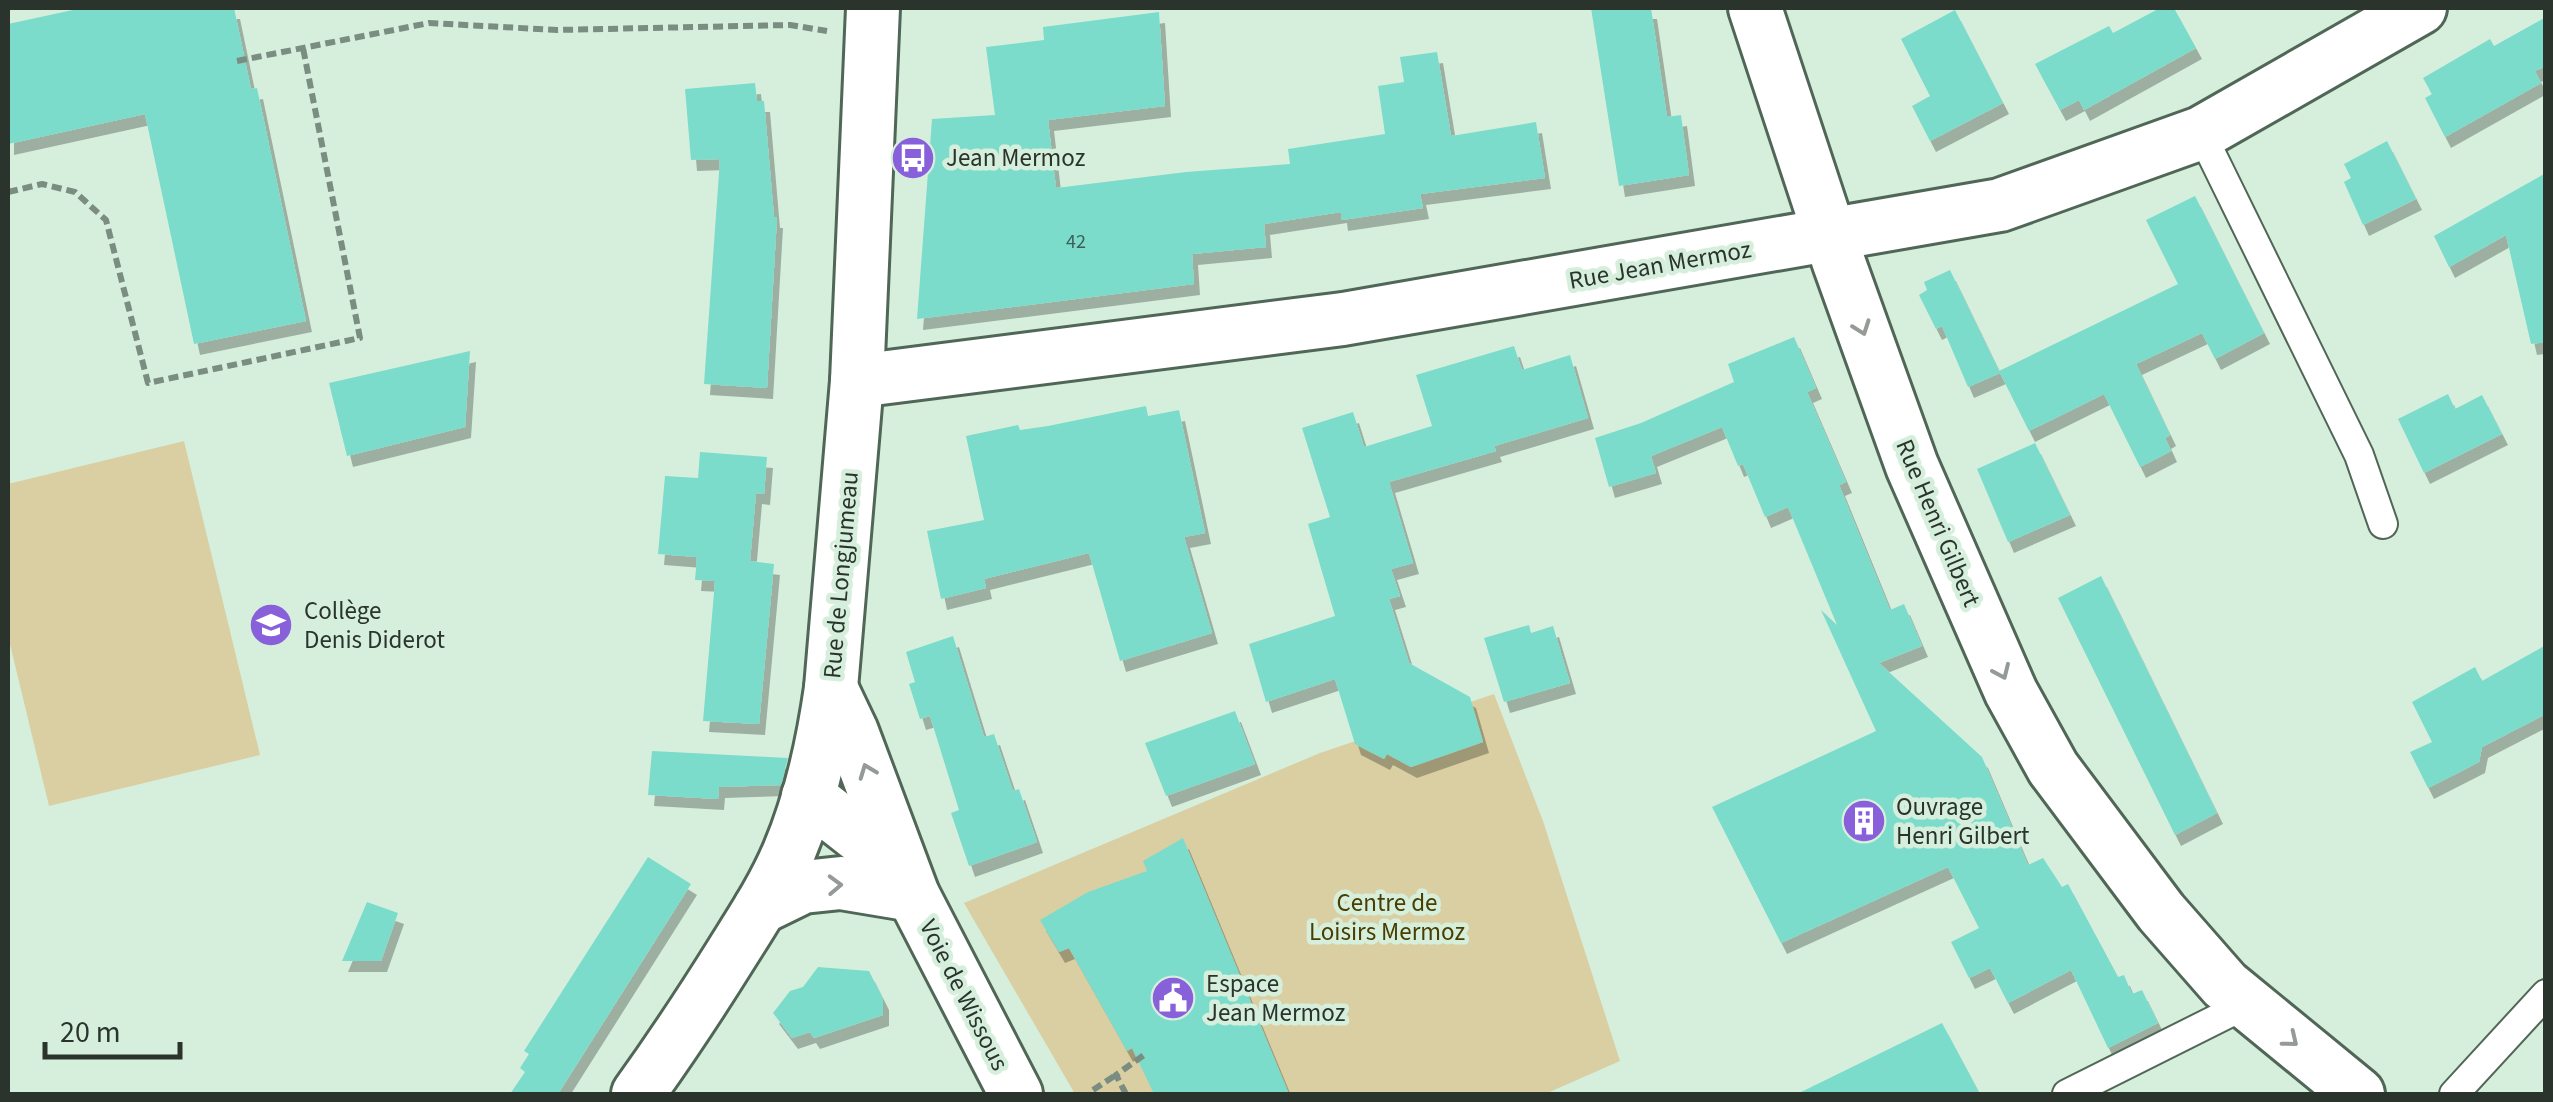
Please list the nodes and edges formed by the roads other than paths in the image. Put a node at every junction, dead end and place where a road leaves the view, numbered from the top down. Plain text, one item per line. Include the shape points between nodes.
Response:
1 (1755, 8) edge
2 (2420, 8) edge
3 (872, 23) edge
4 (2201, 133) junction
5 (1830, 236) junction
6 (857, 382) junction
7 (2383, 524) dead end
8 (831, 688) junction
9 (808, 796) junction
10 (913, 895) junction
11 (760, 908) junction
12 (2236, 994) junction
13 (2546, 994) edge
14 (638, 1094) edge
15 (1016, 1094) edge
16 (2066, 1094) edge
17 (2358, 1094) edge
18 (2454, 1094) edge

1 - 5 street, Rue Henri Gilbert
2 - 4 street, Rue Jean Mermoz
3 - 6 street, Rue de Longjumeau
4 - 5 street, Rue Jean Mermoz via 2000,205
4 - 7 lane via 2359,455
5 - 6 street, Rue Jean Mermoz via 1342,319
5 -> 12 street, Rue Henri Gilbert via 1912,466 2010,692 2053,768 2161,912
6 - 8 street, Rue de Longjumeau
8 - 9 street, Rue de Longjumeau
10 -> 8 street, Voie de Wissous
9 - 10 street, Voie de Wissous via 868,842
9 - 11 street, Rue de Longjumeau
11 -> 10 street, Voie de Wissous via 803,888 841,883
10 - 15 street, Voie de Wissous
11 - 14 street, Rue de Longjumeau
12 - 16 lane
12 -> 17 street, Rue Henri Gilbert
13 - 18 lane

